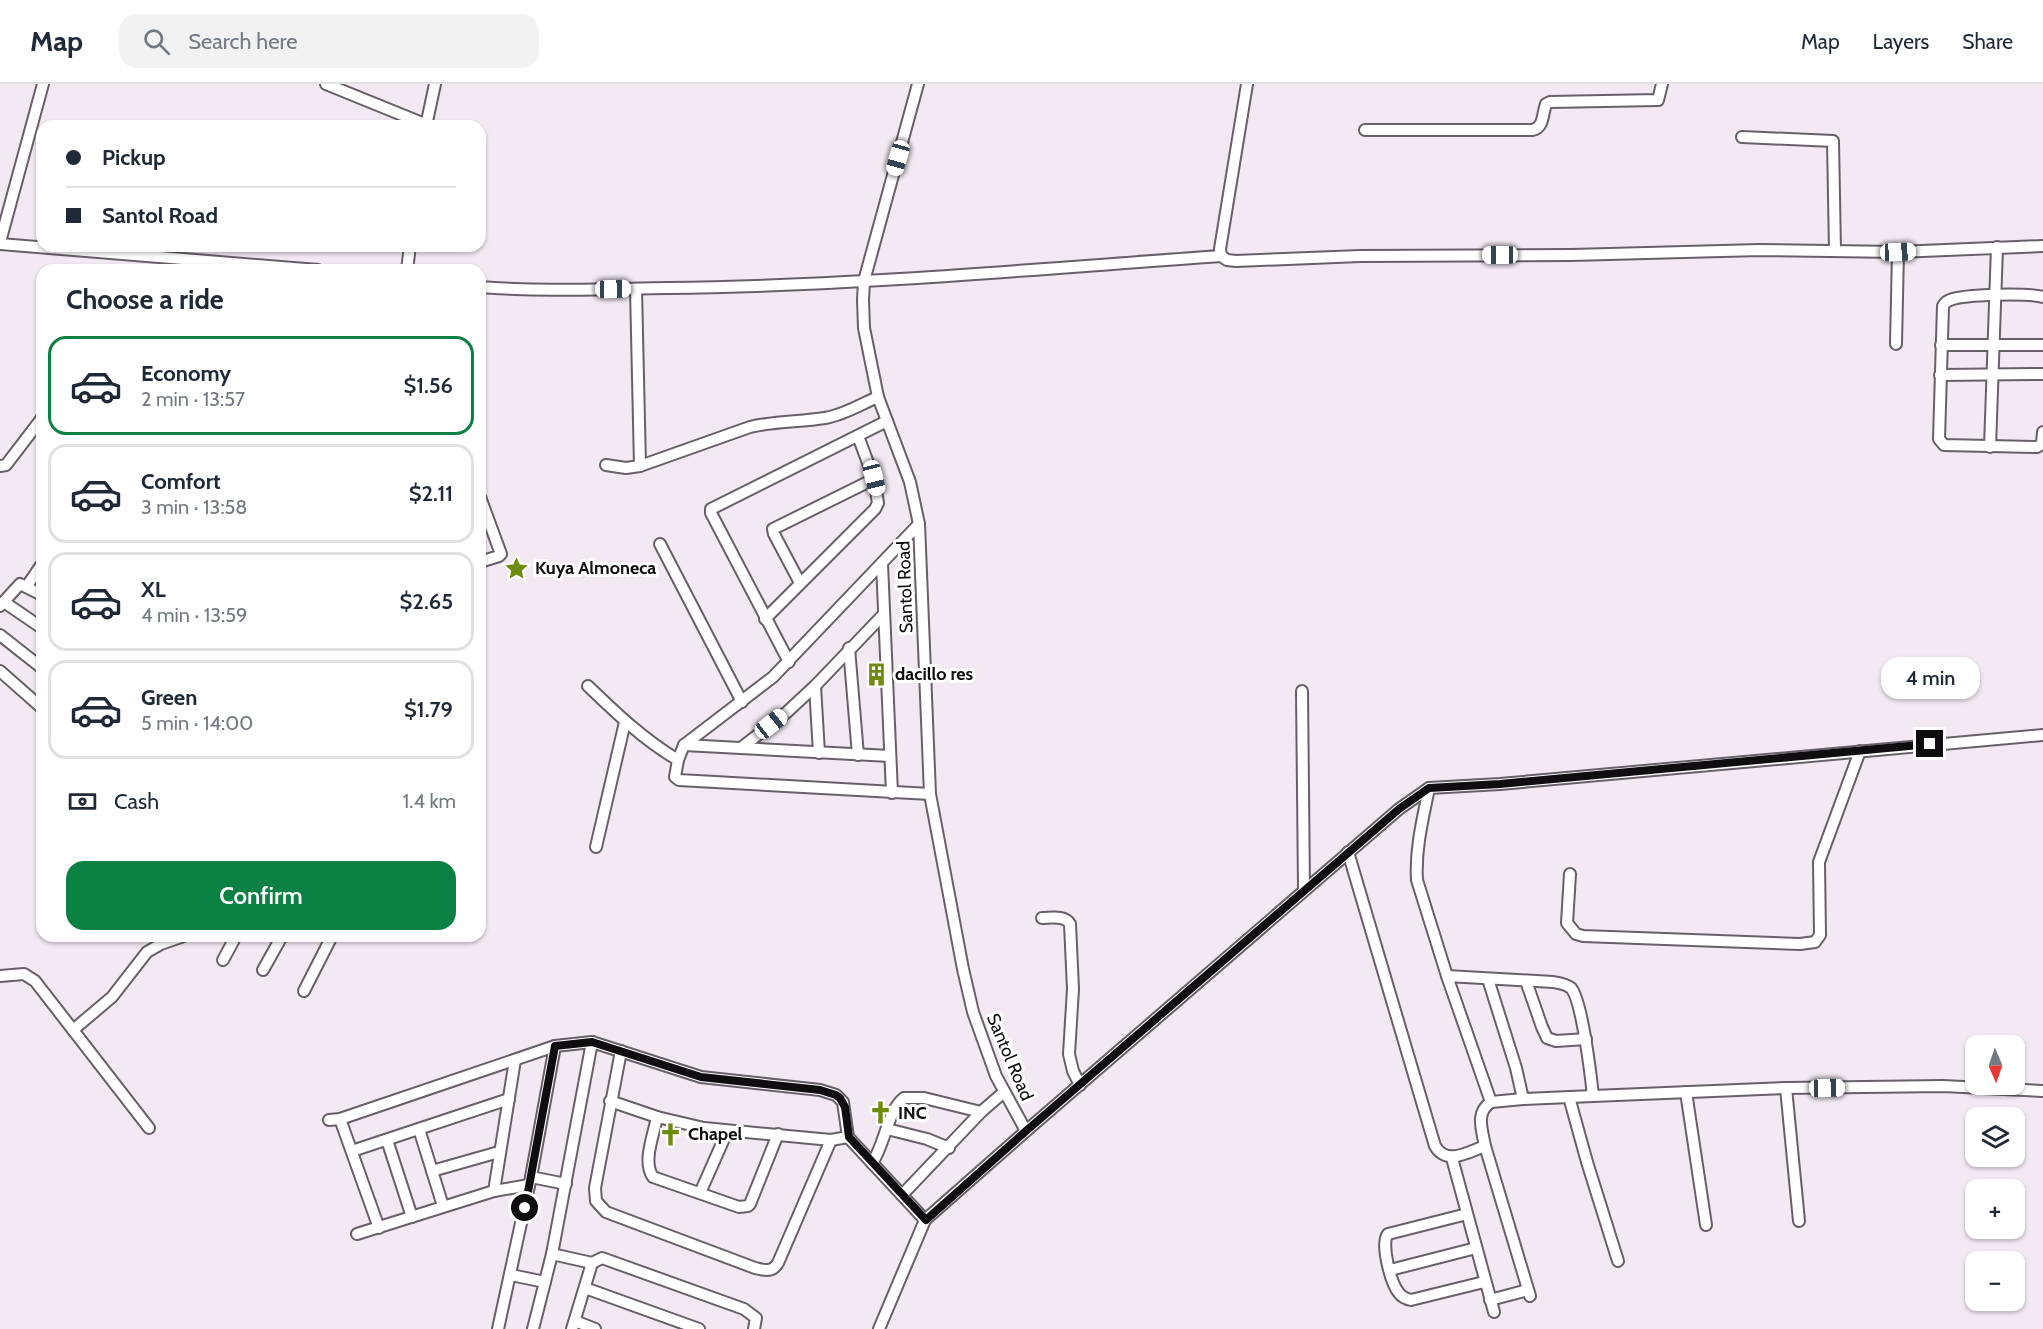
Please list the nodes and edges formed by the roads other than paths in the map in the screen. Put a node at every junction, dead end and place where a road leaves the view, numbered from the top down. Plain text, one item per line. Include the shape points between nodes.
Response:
1 (43, 84) edge
2 (326, 84) edge
3 (435, 84) edge
4 (918, 84) edge
5 (1247, 84) edge
6 (1662, 84) edge
7 (415, 120) edge
8 (428, 120) edge
9 (1365, 130) dead end
10 (1742, 138) dead end
11 (0, 243) edge
12 (36, 246) edge
13 (2043, 246) edge
14 (1997, 247) junction
15 (1834, 251) junction
16 (106, 252) edge
17 (1898, 252) junction
18 (1221, 256) junction
19 (247, 264) edge
20 (864, 281) junction
21 (486, 287) edge
22 (636, 289) junction
23 (1996, 295) junction
24 (2043, 297) edge
25 (1896, 344) dead end
26 (1941, 345) junction
27 (1995, 345) junction
28 (2043, 345) edge
29 (1993, 374) junction
30 (2043, 374) edge
31 (1940, 375) junction
32 (878, 397) junction
33 (887, 421) junction
34 (36, 426) edge
35 (2043, 432) edge
36 (858, 436) junction
37 (1990, 447) junction
38 (606, 465) dead end
39 (0, 466) edge
40 (640, 466) junction
41 (874, 478) junction
42 (486, 519) edge
43 (919, 524) junction
44 (660, 544) dead end
45 (486, 560) edge
46 (882, 564) junction
47 (36, 573) edge
48 (800, 583) junction
49 (27, 586) junction
50 (36, 591) edge
51 (2, 604) edge
52 (883, 615) junction
53 (765, 618) junction
54 (36, 624) edge
55 (0, 635) edge
56 (849, 648) junction
57 (789, 662) junction
58 (36, 663) edge
59 (0, 670) edge
60 (588, 686) dead end
61 (815, 686) junction
62 (1302, 691) dead end
63 (742, 702) junction
64 (36, 703) edge
65 (625, 722) junction
66 (2043, 735) edge
67 (684, 745) junction
68 (741, 748) junction
69 (1860, 751) junction
70 (819, 753) junction
71 (858, 755) junction
72 (890, 756) junction
73 (678, 760) junction
74 (1429, 788) junction
75 (892, 793) junction
76 (930, 794) junction
77 (596, 847) dead end
78 (1348, 852) junction
79 (1570, 874) dead end
80 (1304, 889) junction
81 (1042, 918) dead end
82 (167, 942) edge
83 (233, 942) edge
84 (279, 942) edge
85 (329, 942) edge
86 (223, 960) dead end
87 (263, 970) dead end
88 (0, 976) edge
89 (1447, 976) junction
90 (1488, 979) junction
91 (1526, 981) junction
92 (304, 991) dead end
93 (73, 1030) junction
94 (1586, 1039) junction
95 (592, 1042) junction
96 (555, 1046) junction
97 (621, 1051) junction
98 (515, 1060) junction
99 (1080, 1085) junction
100 (1786, 1088) junction
101 (2043, 1091) edge
102 (1004, 1092) junction
103 (1686, 1092) junction
104 (1593, 1096) junction
105 (1569, 1097) junction
106 (509, 1099) junction
107 (1523, 1100) junction
108 (610, 1101) junction
109 (1491, 1102) junction
110 (981, 1112) junction
111 (657, 1117) junction
112 (149, 1128) dead end
113 (419, 1129) junction
114 (887, 1130) junction
115 (1026, 1131) junction
116 (727, 1132) junction
117 (778, 1134) junction
118 (849, 1137) junction
119 (387, 1140) junction
120 (831, 1140) junction
121 (1485, 1146) junction
122 (949, 1148) junction
123 (352, 1151) junction
124 (499, 1152) junction
125 (1452, 1158) junction
126 (872, 1163) junction
127 (432, 1171) junction
128 (530, 1181) junction
129 (566, 1184) junction
130 (494, 1191) junction
131 (700, 1193) junction
132 (902, 1195) junction
133 (443, 1206) junction
134 (1467, 1214) junction
135 (412, 1217) junction
136 (926, 1220) junction
137 (1799, 1221) dead end
138 (1706, 1225) dead end
139 (379, 1228) junction
140 (357, 1234) dead end
141 (1476, 1248) junction
142 (552, 1254) junction
143 (1618, 1261) dead end
144 (592, 1263) junction
145 (1390, 1270) junction
146 (511, 1275) junction
147 (545, 1282) junction
148 (1484, 1282) junction
149 (585, 1288) junction
150 (1490, 1300) junction
151 (1494, 1312) dead end
152 (573, 1325) edge
153 (537, 1328) edge
154 (498, 1329) edge
155 (595, 1329) edge
156 (699, 1329) edge
157 (754, 1329) edge
158 (879, 1329) edge

1 - 11 street
2 - 7 street
3 - 8 street
4 - 20 street, Santol Road
5 - 18 street
6 - 9 street via 1658,100 1550,102 1541,126 1532,130
10 - 15 street via 1833,141
11 - 12 street
13 - 14 street
14 - 17 street
14 - 23 street
15 - 17 street
15 - 18 street via 1236,261
16 - 19 street
17 - 25 street
18 - 20 street
20 - 22 street
20 - 32 street, Santol Road via 864,328
21 - 22 street
22 - 40 street
23 - 24 street
23 - 26 street via 1947,301 1942,312
23 - 27 street
26 - 27 street
26 - 31 street
27 - 28 street
27 - 29 street
29 - 30 street
29 - 31 street
29 - 37 street
31 - 37 street via 1941,443
32 - 33 street, Santol Road
32 - 40 street via 839,415 763,424
33 - 36 street
33 - 43 street, Santol Road via 910,482
34 - 39 street via 6,465
35 - 37 street via 2041,446
36 - 41 street
36 - 53 street via 711,509
38 - 40 street
41 - 48 street via 878,494 875,509
41 - 48 street via 773,529
42 - 45 street via 501,554
43 - 46 street
43 - 76 street, Santol Road
44 - 63 street
46 - 52 street
46 - 57 street
47 - 49 street
48 - 53 street
49 - 50 street
49 - 51 street via 17,585
51 - 54 street
52 - 56 street
52 - 72 street
53 - 57 street
55 - 58 street
56 - 61 street
56 - 71 street
57 - 63 street
59 - 64 street
60 - 65 street
61 - 68 street
61 - 70 street
62 - 80 street
63 - 67 street
65 - 73 street
65 - 77 street
66 - 69 street
67 - 68 street
67 - 73 street
68 - 70 street
69 - 74 street
69 - 79 street via 1819,862 1820,935 1815,942 1576,934 1566,916
70 - 71 street
71 - 72 street
72 - 75 street
73 - 75 street via 675,777 679,780
74 - 78 street, Santol Road
74 - 89 street via 1419,840 1417,880
75 - 76 street
76 - 102 street, Santol Road via 973,1012
78 - 80 street, Santol Road
78 - 125 street via 1435,1146
80 - 99 street, Santol Road
81 - 99 street via 1064,918 1070,924 1073,989 1069,1054
82 - 93 street via 147,952 112,997
83 - 86 street
84 - 87 street
85 - 92 street
88 - 93 street via 31,977
89 - 90 street
89 - 109 street
90 - 91 street
90 - 107 street
91 - 94 street via 1553,982 1571,989
91 - 94 street via 1547,1038
93 - 112 street
94 - 104 street
95 - 96 street
95 - 97 street
95 - 129 street
96 - 98 street
96 - 128 street
97 - 108 street
97 - 118 street via 701,1077 836,1095 845,1107
98 - 106 street
98 - 123 street via 335,1119
99 - 115 street, Santol Road
100 - 101 street via 1943,1086
100 - 103 street
100 - 137 street
102 - 110 street
102 - 115 street, Santol Road
103 - 104 street
103 - 138 street
104 - 105 street
105 - 107 street
105 - 143 street
106 - 113 street
106 - 124 street
107 - 109 street
108 - 111 street
108 - 120 street via 595,1188 599,1206 606,1212 764,1270 773,1270 778,1263
109 - 121 street via 1481,1115
110 - 114 street via 907,1097 899,1101
110 - 122 street
111 - 116 street
111 - 131 street via 649,1160 651,1174
113 - 119 street
113 - 127 street
114 - 122 street
114 - 126 street
115 - 136 street
116 - 117 street
116 - 131 street
117 - 120 street
117 - 131 street via 748,1206 739,1207
118 - 120 street
118 - 126 street
119 - 123 street
119 - 135 street
121 - 125 street
121 - 150 street via 1529,1293
122 - 132 street
123 - 139 street
124 - 127 street
124 - 130 street
125 - 134 street
126 - 132 street
127 - 133 street
128 - 129 street
128 - 130 street
128 - 146 street
129 - 142 street
130 - 133 street
132 - 136 street
133 - 135 street
134 - 141 street
134 - 145 street via 1388,1234 1384,1244
135 - 139 street
136 - 158 street
139 - 140 street
141 - 145 street
141 - 148 street
142 - 144 street
142 - 147 street
144 - 149 street
144 - 157 street via 598,1258 606,1259 744,1309 756,1318
145 - 148 street via 1396,1290 1411,1300
146 - 147 street
146 - 154 street
147 - 153 street
148 - 150 street
149 - 152 street
149 - 156 street
150 - 151 street
152 - 155 street

